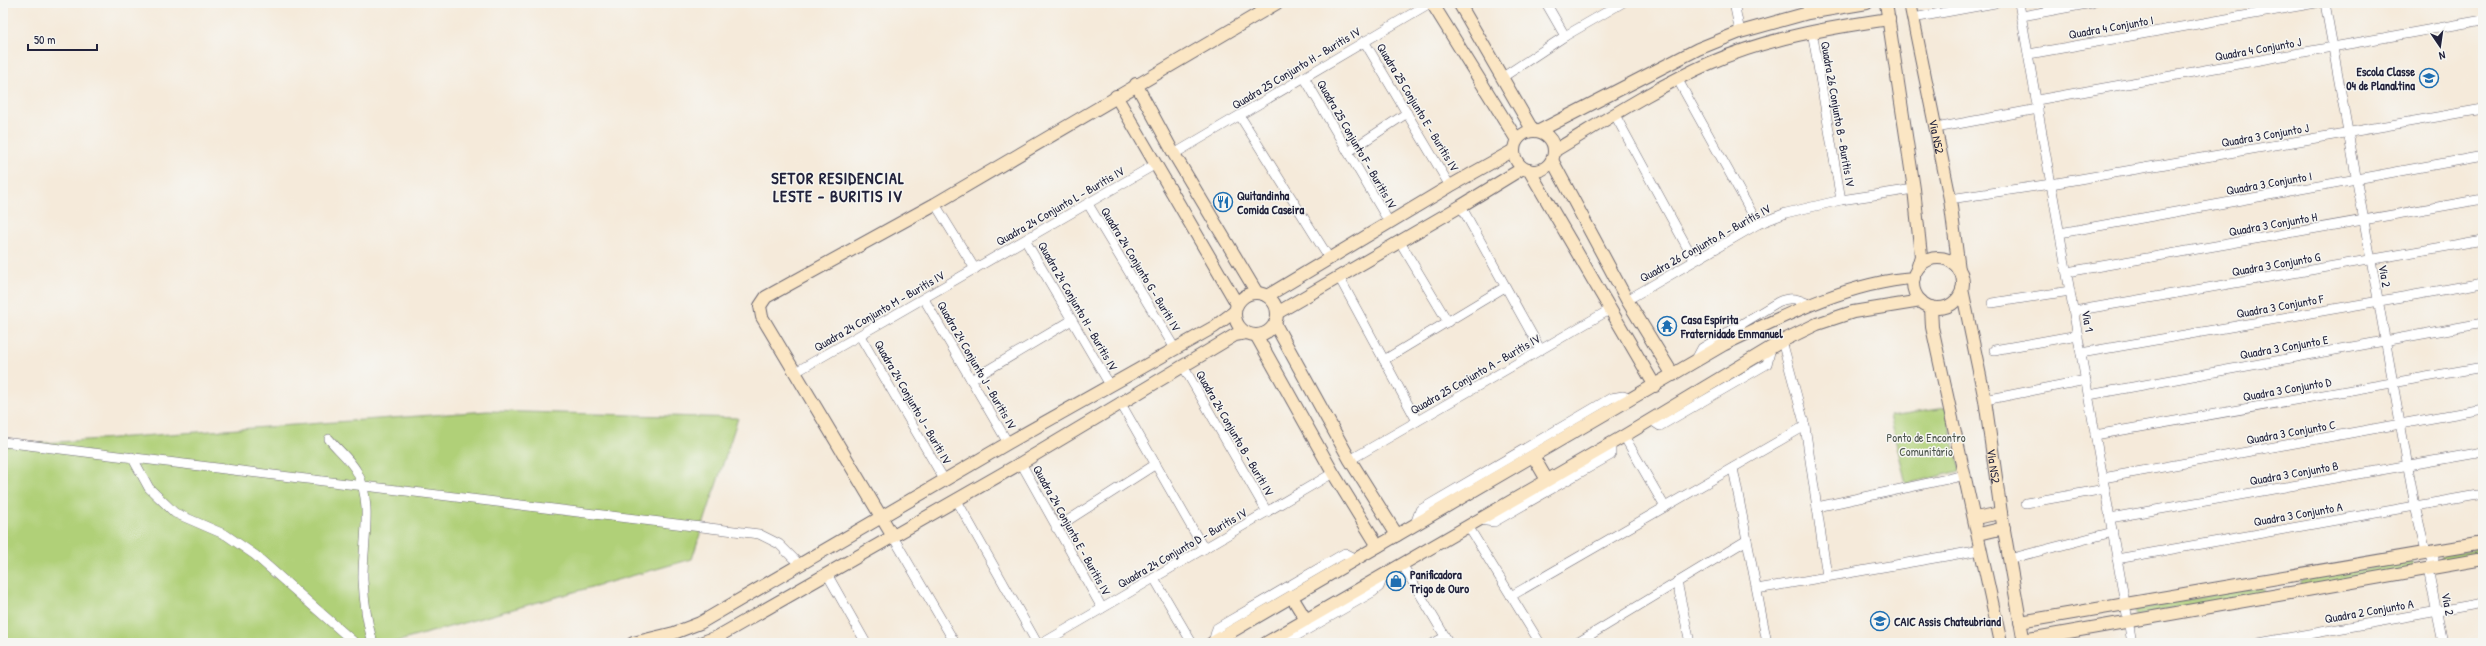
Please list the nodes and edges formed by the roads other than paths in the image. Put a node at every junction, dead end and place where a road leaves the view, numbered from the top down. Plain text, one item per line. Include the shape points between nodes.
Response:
1 (1277, 3) edge
2 (1431, 3) edge
3 (1459, 3) edge
4 (1546, 3) edge
5 (1622, 3) edge
6 (1734, 3) edge
7 (1866, 3) edge
8 (1886, 3) edge
9 (1910, 3) edge
10 (1995, 3) edge
11 (2020, 3) edge
12 (2092, 3) edge
13 (2316, 3) edge
14 (2325, 3) edge
15 (1807, 8) edge
16 (2022, 16) junction
17 (1913, 18) junction
18 (1889, 19) junction
19 (2483, 20) edge
20 (1812, 31) junction
21 (1740, 32) junction
22 (1565, 36) junction
23 (1364, 41) junction
24 (2333, 48) junction
25 (2029, 54) junction
26 (1304, 77) junction
27 (1503, 77) junction
28 (1678, 80) junction
29 (1136, 84) junction
30 (1116, 96) junction
31 (2038, 104) junction
32 (2483, 109) edge
33 (1407, 113) junction
34 (1615, 115) junction
35 (1240, 116) junction
36 (1936, 128) junction
37 (1536, 131) junction
38 (2348, 133) junction
39 (1515, 145) junction
40 (1348, 152) junction
41 (1174, 154) junction
42 (1553, 156) junction
43 (2483, 156) edge
44 (1156, 164) junction
45 (1526, 169) junction
46 (2356, 180) junction
47 (2052, 184) junction
48 (1450, 186) junction
49 (1914, 189) junction
50 (1950, 199) junction
51 (2483, 199) edge
52 (1841, 200) junction
53 (934, 204) junction
54 (1088, 204) junction
55 (1461, 206) junction
56 (2363, 220) junction
57 (1389, 222) junction
58 (1758, 224) junction
59 (2060, 233) junction
60 (1025, 240) junction
61 (2483, 240) edge
62 (1400, 242) junction
63 (1329, 258) junction
64 (1694, 260) junction
65 (2370, 260) junction
66 (975, 268) junction
67 (1960, 270) junction
68 (2067, 272) junction
69 (1916, 274) junction
70 (1339, 277) junction
71 (2483, 283) edge
72 (1505, 287) junction
73 (1962, 289) junction
74 (2070, 291) junction
75 (1262, 294) junction
76 (924, 298) junction
77 (1627, 300) junction
78 (2378, 302) junction
79 (1992, 303) dead end
80 (1926, 304) junction
81 (1236, 308) junction
82 (1611, 309) junction
83 (2074, 311) junction
84 (1276, 318) junction
85 (1072, 320) junction
86 (1448, 322) junction
87 (2483, 324) edge
88 (1251, 334) junction
89 (2078, 335) junction
90 (860, 336) junction
91 (1782, 341) junction
92 (2385, 341) junction
93 (1174, 347) junction
94 (1540, 349) junction
95 (1994, 350) dead end
96 (2081, 353) junction
97 (1384, 360) junction
98 (1183, 366) junction
99 (2483, 367) edge
100 (794, 373) junction
101 (1673, 375) junction
102 (971, 380) junction
103 (2086, 380) junction
104 (2393, 383) junction
105 (1110, 386) junction
106 (1655, 386) junction
107 (2089, 395) junction
108 (1632, 399) junction
109 (1985, 400) junction
110 (1120, 402) junction
111 (2483, 409) edge
112 (1417, 421) junction
113 (2400, 424) junction
114 (1805, 426) junction
115 (2096, 435) junction
116 (1624, 436) junction
117 (329, 439) dead end
118 (3, 442) edge
119 (1008, 443) junction
120 (1611, 443) junction
121 (2483, 452) edge
122 (1533, 456) junction
123 (132, 457) junction
124 (1350, 460) junction
125 (1021, 463) junction
126 (1156, 464) junction
127 (2408, 465) junction
128 (1733, 468) junction
129 (1333, 474) junction
130 (1966, 476) junction
131 (2103, 478) junction
132 (1547, 480) junction
133 (945, 481) junction
134 (361, 485) junction
135 (2105, 489) junction
136 (2483, 494) edge
137 (956, 499) junction
138 (2026, 503) dead end
139 (2415, 506) junction
140 (1665, 507) junction
141 (1817, 507) junction
142 (1267, 512) junction
143 (2001, 513) junction
144 (883, 517) junction
145 (1975, 518) junction
146 (2110, 518) junction
147 (1479, 520) junction
148 (1415, 524) junction
149 (1468, 526) junction
150 (1056, 528) junction
151 (2004, 528) junction
152 (2113, 532) junction
153 (1979, 534) junction
154 (892, 535) junction
155 (1397, 535) junction
156 (1747, 540) junction
157 (2483, 543) edge
158 (1378, 546) junction
159 (1204, 549) junction
160 (1981, 550) junction
161 (2426, 552) junction
162 (1357, 559) junction
163 (2009, 559) junction
164 (2117, 559) junction
165 (2483, 559) edge
166 (799, 564) junction
167 (1402, 564) junction
168 (2428, 569) junction
169 (827, 574) junction
170 (1384, 575) junction
171 (1827, 576) junction
172 (2292, 577) junction
173 (1154, 578) junction
174 (2269, 580) junction
175 (1677, 582) junction
176 (1757, 589) junction
177 (2297, 591) junction
178 (2270, 595) junction
179 (1511, 596) junction
180 (1292, 597) junction
181 (2125, 603) junction
182 (2483, 603) edge
183 (1102, 608) junction
184 (2437, 611) junction
185 (2044, 618) junction
186 (1306, 620) junction
187 (2128, 620) junction
188 (2020, 622) junction
189 (2048, 635) junction
190 (1447, 640) edge
191 (2024, 642) edge
192 (354, 643) edge
193 (373, 643) edge
194 (633, 643) edge
195 (700, 643) edge
196 (866, 643) edge
197 (955, 643) edge
198 (1036, 643) edge
199 (1043, 643) edge
200 (1192, 643) edge
201 (1213, 643) edge
202 (1266, 643) edge
203 (1284, 643) edge
204 (1434, 643) edge
205 (1540, 643) edge
206 (1577, 643) edge
207 (1690, 643) edge
208 (1767, 643) edge
209 (2001, 643) edge
210 (2132, 643) edge
211 (2258, 643) edge
212 (2443, 643) edge

1 - 29 street
2 - 23 street, Quadra 25 Conjunto H - Buritis IV
2 - 39 street
3 - 27 street
4 - 22 street
5 - 22 street
6 - 21 street
7 - 15 street
8 - 18 street
9 - 17 street, Via NS2
10 - 17 street
11 - 16 street, Via 1
12 - 16 street
13 - 25 street, Quadra 4 Conjunto I
14 - 24 street, Via 2
15 - 21 street
16 - 25 street, Via 1
17 - 36 street, Via NS2
18 - 20 street
18 - 49 street
19 - 24 street, Quadra 4 Conjunto J
20 - 28 street via 1745,50 1710,63
20 - 52 street, Quadra 26 Conjunto B - Buritis IV
21 - 37 street via 1698,49
22 - 27 street
23 - 26 street, Quadra 25 Conjunto H - Buritis IV
23 - 33 street, Quadra 25 Conjunto E - Buritis IV
24 - 31 street, Quadra 4 Conjunto J
24 - 38 street, Via 2
25 - 31 street, Via 1
26 - 35 street, Quadra 25 Conjunto H - Buritis IV
26 - 40 street, Quadra 25 Conjunto F - Buritis IV
27 - 37 street
28 - 34 street
28 - 58 street
29 - 30 street
29 - 41 street
30 - 44 street
30 - 53 street
31 - 36 street, Quadra 4 Conjunto J
31 - 47 street, Via 1
32 - 38 street, Quadra 3 Conjunto J
33 - 40 street
33 - 48 street, Quadra 25 Conjunto E - Buritis IV
34 - 42 street
34 - 64 street
35 - 41 street, Quadra 25 Conjunto H - Buritis IV
35 - 63 street
36 - 50 street, Via NS2
37 - 39 street via 1526,132
37 - 42 street via 1550,139
38 - 46 street, Via 2
38 - 47 street, Quadra 3 Conjunto J
39 - 45 street via 1518,163
39 - 48 street
40 - 57 street, Quadra 25 Conjunto F - Buritis IV
41 - 75 street
42 - 45 street via 1542,169
42 - 77 street
43 - 46 street, Quadra 3 Conjunto I
44 - 54 street, Quadra 24 Conjunto L - Buritis IV
44 - 81 street
45 - 55 street
45 - 82 street
46 - 56 street, Via 2
46 - 59 street, Quadra 3 Conjunto I
47 - 50 street, Quadra 3 Conjunto J
47 - 59 street, Via 1
48 - 57 street
49 - 52 street, Quadra 26 Conjunto A - Buritis IV
49 - 69 street via 1921,256
50 - 67 street, Via NS2
51 - 56 street, Quadra 3 Conjunto H
52 - 58 street, Quadra 26 Conjunto A - Buritis IV via 1786,213
53 - 66 street
53 - 100 street via 766,297 760,306 762,317
54 - 60 street, Quadra 24 Conjunto L - Buritis IV
54 - 93 street, Quadra 24 Conjunto G - Buriti IV
55 - 62 street
55 - 72 street
56 - 65 street, Via 2
56 - 68 street, Quadra 3 Conjunto H
57 - 63 street
58 - 64 street, Quadra 26 Conjunto A - Buritis IV
59 - 68 street, Via 1
60 - 66 street, Quadra 24 Conjunto L - Buritis IV
60 - 85 street, Quadra 24 Conjunto H - Buritis IV
61 - 65 street, Quadra 3 Conjunto G
62 - 70 street
62 - 86 street
63 - 75 street
64 - 77 street, Quadra 26 Conjunto A - Buritis IV
65 - 78 street, Via 2
65 - 83 street, Quadra 3 Conjunto G
66 - 76 street, Quadra 24 Conjunto M - Buritis IV
67 - 69 street via 1950,261 1938,258 1923,263
67 - 73 street
68 - 74 street, Via 1
69 - 80 street via 1914,286
69 - 101 street via 1811,305 1723,346
70 - 84 street
70 - 97 street
71 - 78 street, Quadra 3 Conjunto F
72 - 86 street
72 - 94 street
73 - 80 street via 1958,298 1941,308
73 - 109 street, Via NS2
74 - 79 street
74 - 83 street, Via 1
75 - 81 street via 1245,296
75 - 84 street via 1272,300
76 - 90 street, Quadra 24 Conjunto M - Buritis IV
76 - 102 street, Quadra 24 Conjunto J - Buritis IV
77 - 101 street
78 - 92 street, Via 2
78 - 96 street, Quadra 3 Conjunto F
80 - 91 street via 1853,312 1817,324
80 - 130 street
81 - 88 street via 1237,324
81 - 93 street via 1214,327
82 - 94 street, Quadra 25 Conjunto A - Buritis IV
82 - 106 street
83 - 89 street, Via 1
84 - 88 street via 1267,332
84 - 124 street
85 - 102 street
85 - 105 street, Quadra 24 Conjunto H - Buritis IV
86 - 97 street
87 - 92 street, Quadra 3 Conjunto E
88 - 98 street via 1235,335
88 - 129 street
89 - 95 street
89 - 96 street, Via 1
90 - 100 street, Quadra 24 Conjunto M - Buritis IV
90 - 133 street, Quadra 24 Conjunto J - Buriti IV
91 - 114 street
91 - 116 street
92 - 104 street, Via 2
92 - 107 street, Quadra 3 Conjunto E
93 - 105 street
94 - 112 street, Quadra 25 Conjunto A - Buritis IV
96 - 103 street, Via 1
97 - 112 street
98 - 110 street
98 - 142 street, Quadra 24 Conjunto B - Buriti IV
99 - 104 street, Quadra 3 Conjunto D
100 - 144 street
101 - 106 street
102 - 119 street, Quadra 24 Conjunto J - Buritis IV
103 - 107 street, Via 1
103 - 109 street
104 - 113 street, Via 2
104 - 115 street, Quadra 3 Conjunto D
105 - 119 street
106 - 108 street
107 - 115 street, Via 1
108 - 122 street
108 - 148 street via 1623,396 1611,398 1420,510
109 - 143 street, Via NS2
110 - 125 street
110 - 126 street
111 - 113 street, Quadra 3 Conjunto C
112 - 124 street, Quadra 25 Conjunto A - Buritis IV
113 - 127 street, Via 2
113 - 131 street, Quadra 3 Conjunto C
114 - 128 street
114 - 141 street
115 - 131 street, Via 1
116 - 120 street
116 - 140 street
117 - 134 street via 357,472
118 - 123 street
119 - 133 street
120 - 132 street
120 - 147 street via 1611,455 1494,522
121 - 127 street, Quadra 3 Conjunto B
122 - 132 street
122 - 148 street
123 - 134 street
123 - 192 street via 149,488 175,513 226,535 255,555
124 - 155 street
125 - 137 street
125 - 150 street, Quadra 24 Conjunto E - Buritis IV
126 - 150 street
126 - 159 street
127 - 139 street, Via 2
127 - 146 street, Quadra 3 Conjunto B
128 - 140 street
128 - 156 street
129 - 142 street, Quadra 24 Conjunto D - Buritis IV
129 - 158 street
130 - 141 street
130 - 145 street
131 - 135 street, Via 1
132 - 147 street
133 - 144 street
134 - 166 street via 760,534 779,544
134 - 193 street via 367,519 363,580
135 - 138 street
135 - 146 street, Via 1
136 - 139 street, Quadra 3 Conjunto A
137 - 154 street
137 - 198 street
139 - 161 street, Via 2
139 - 164 street, Quadra 3 Conjunto A
140 - 179 street
141 - 171 street
142 - 159 street, Quadra 24 Conjunto D - Buritis IV
143 - 145 street
143 - 151 street, Via NS2
144 - 154 street
144 - 166 street
145 - 153 street
146 - 152 street, Via 1
147 - 149 street
148 - 155 street
149 - 167 street
149 - 179 street
150 - 183 street, Quadra 24 Conjunto E - Buritis IV
151 - 153 street
151 - 163 street, Via NS2
152 - 163 street
152 - 164 street, Via 1
153 - 160 street
154 - 169 street
154 - 197 street
155 - 158 street
156 - 175 street
156 - 176 street
157 - 161 street
158 - 162 street
159 - 173 street, Quadra 24 Conjunto D - Buritis IV
160 - 171 street
160 - 209 street
161 - 168 street, Via 2 via 2434,559
161 - 172 street
162 - 180 street
162 - 201 street via 1345,553 1332,560 1217,628
163 - 188 street, Via NS2
164 - 181 street, Via 1
165 - 168 street
166 - 194 street via 700,623 674,633
167 - 170 street
167 - 190 street
168 - 177 street
168 - 184 street, Via 2
169 - 195 street via 717,637
169 - 196 street
170 - 186 street
170 - 203 street via 1379,587 1373,592
171 - 176 street
172 - 174 street
172 - 177 street via 2290,584
173 - 183 street, Quadra 24 Conjunto D - Buritis IV
173 - 200 street
174 - 178 street via 2273,588
174 - 181 street
175 - 206 street
175 - 207 street
176 - 208 street
177 - 178 street
178 - 187 street
179 - 205 street
180 - 186 street
180 - 201 street
181 - 185 street
181 - 187 street, Via 1
182 - 184 street, Quadra 2 Conjunto A
183 - 199 street, Quadra 24 Conjunto D - Buritis IV
184 - 211 street, Quadra 2 Conjunto A
184 - 212 street, Via 2
185 - 188 street
185 - 189 street
186 - 202 street
187 - 189 street
187 - 210 street, Via 1
188 - 191 street, Via NS2
189 - 191 street
190 - 204 street

